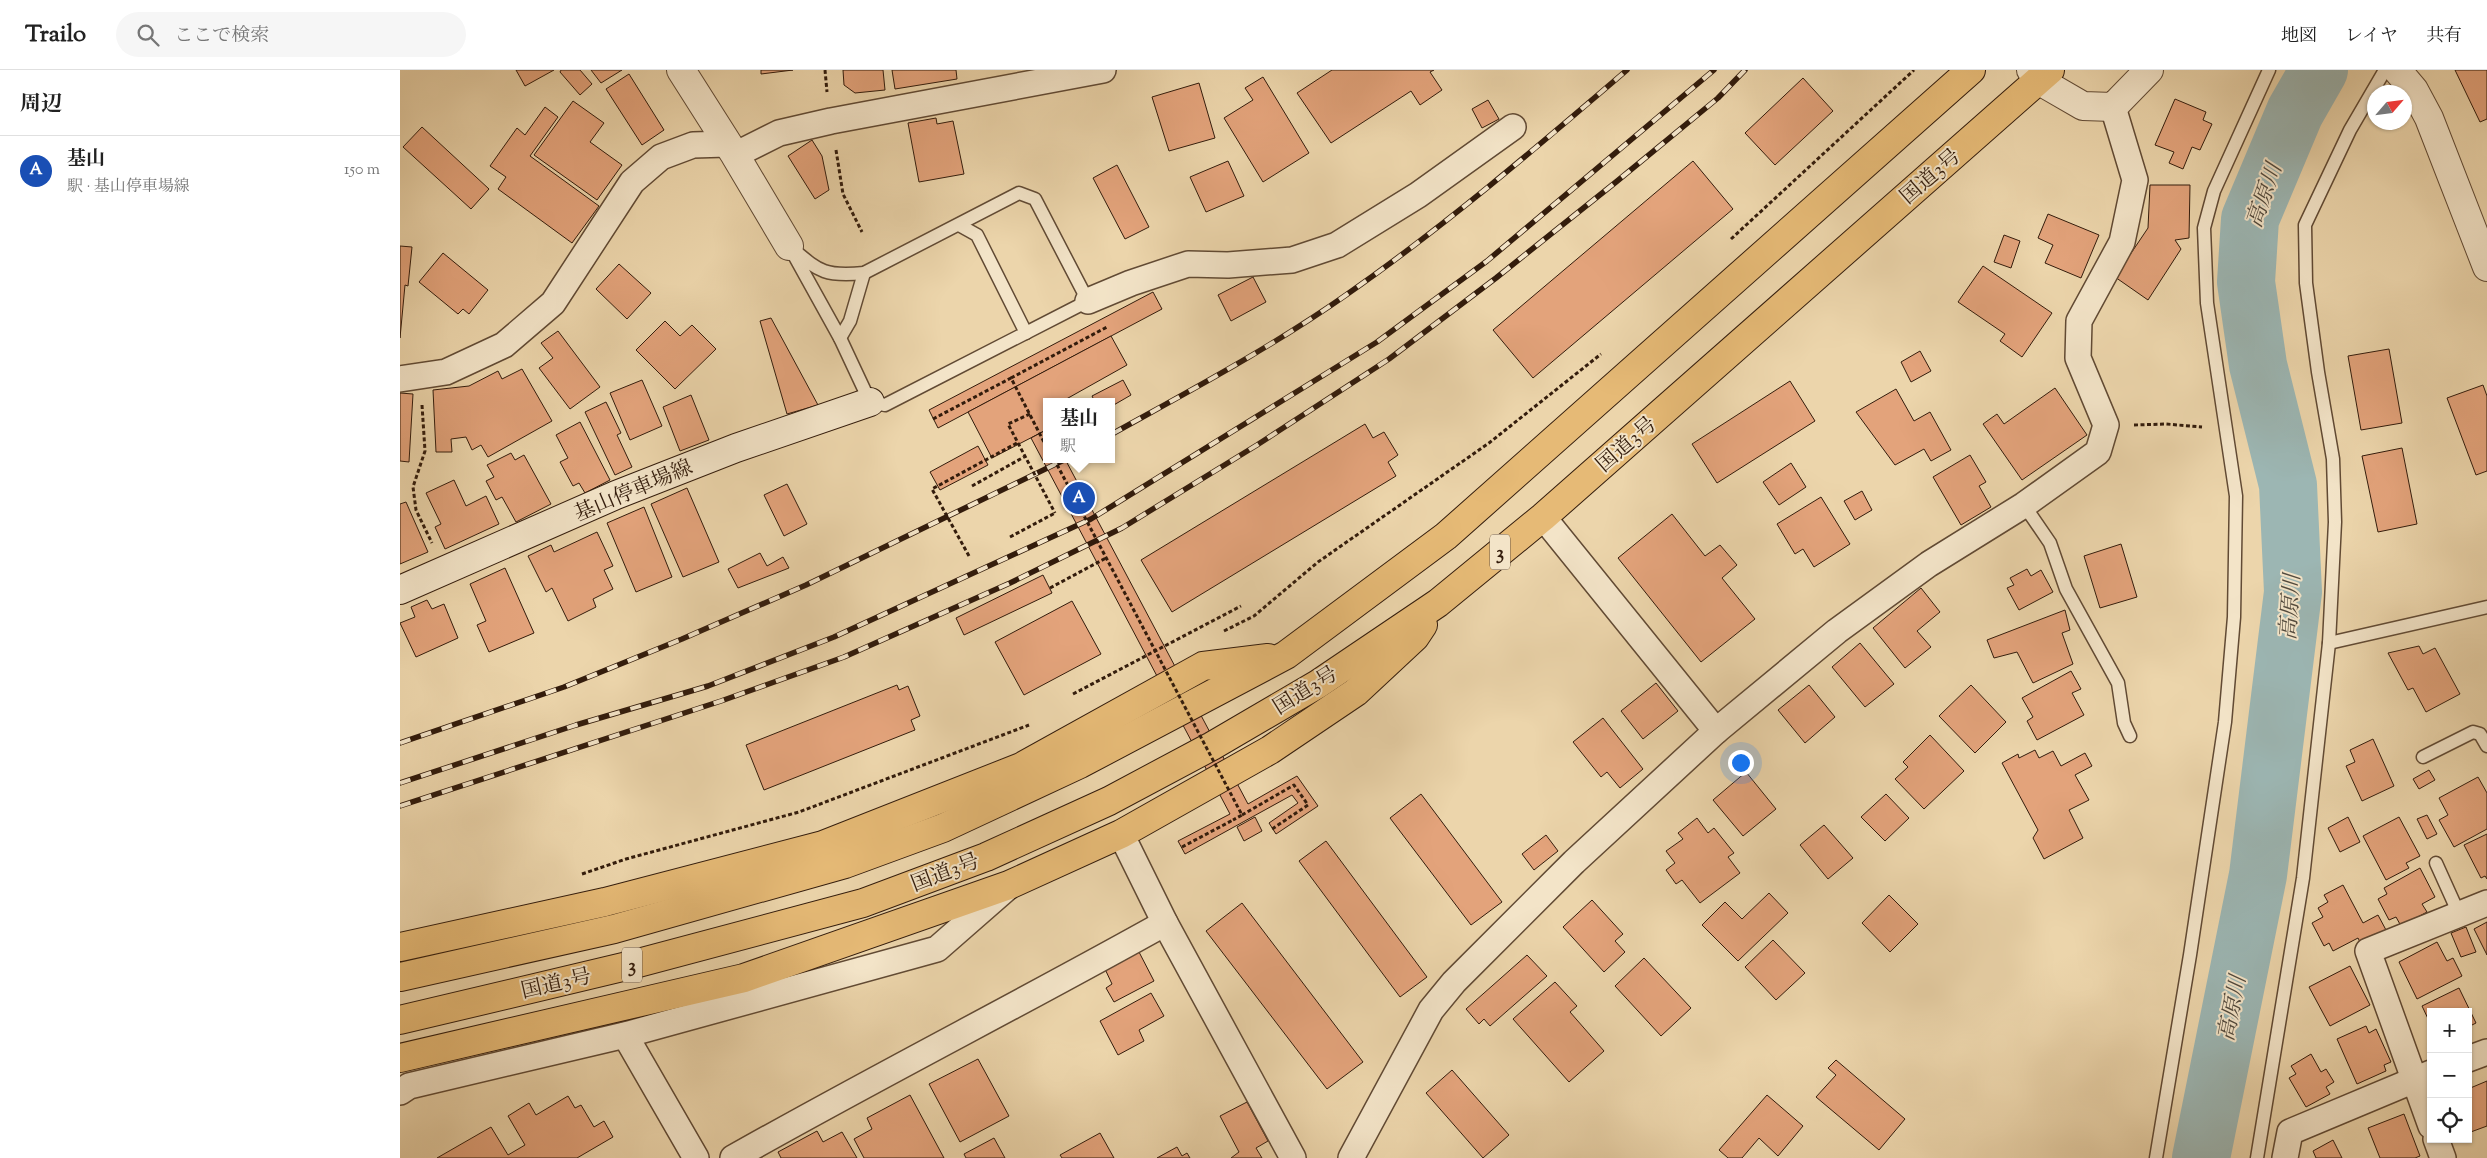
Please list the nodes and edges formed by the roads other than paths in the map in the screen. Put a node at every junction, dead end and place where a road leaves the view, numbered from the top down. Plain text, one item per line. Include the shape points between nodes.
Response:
1 (681, 70) edge
2 (1103, 70) edge
3 (1971, 70) edge
4 (2149, 70) edge
5 (2269, 70) edge
6 (2385, 70) edge
7 (2397, 70) edge
8 (2039, 73) edge
9 (2113, 107) junction
10 (1513, 127) dead end
11 (731, 150) junction
12 (959, 225) junction
13 (789, 246) junction
14 (2487, 267) edge
15 (864, 273) junction
16 (1088, 301) junction
17 (1026, 333) junction
18 (840, 338) junction
19 (410, 378) edge
20 (870, 402) junction
21 (2024, 504) junction
22 (1543, 517) junction
23 (400, 590) edge
24 (1438, 603) junction
25 (2487, 607) edge
26 (2328, 643) junction
27 (1286, 655) junction
28 (1716, 731) junction
29 (2130, 736) dead end
30 (2487, 746) edge
31 (2423, 757) dead end
32 (1121, 834) junction
33 (2436, 863) dead end
34 (1010, 885) junction
35 (2487, 902) edge
36 (2459, 914) junction
37 (1166, 923) junction
38 (400, 947) edge
39 (400, 977) edge
40 (400, 1020) edge
41 (625, 1035) junction
42 (2487, 1052) edge
43 (400, 1058) edge
44 (2472, 1058) edge
45 (2422, 1077) edge
46 (400, 1092) edge
47 (2427, 1104) edge
48 (2437, 1143) edge
49 (696, 1158) edge
50 (733, 1158) edge
51 (1293, 1158) edge
52 (1351, 1158) edge
53 (2156, 1158) edge
54 (2257, 1158) edge
55 (2285, 1158) edge
56 (2443, 1158) edge

1 - 11 street
2 - 11 street via 831,121 779,133
3 - 27 highway, 国道3号 / 3 via 1446,536
4 - 9 street
5 - 53 lane via 2214,191 2204,228 2207,303 2236,496 2234,617 2225,722
6 - 26 lane via 2350,130 2305,226 2306,283 2333,459 2335,522
7 - 14 street via 2414,90 2429,118
8 - 9 street via 2083,106
8 - 22 highway, 国道3号 / 3
9 - 21 street via 2135,180 2122,242 2079,321 2078,358 2106,425 2098,452
10 - 16 street via 1418,195 1337,244 1292,260 1228,265 1188,264
11 - 13 street
11 - 19 street via 693,145 661,158 632,182 553,303 504,345 446,372
12 - 15 lane
12 - 16 lane via 1019,193 1035,199
12 - 17 lane via 977,235
13 - 15 lane via 820,271 843,275
13 - 18 lane
15 - 18 lane via 850,321
16 - 17 lane
17 - 20 lane via 885,405
18 - 20 lane
20 - 23 street, 基山停車場線 via 736,448 616,495
21 - 28 street via 1928,564 1837,631
21 - 29 lane via 2050,543 2066,589 2118,683 2124,723
22 - 24 highway, 国道3号 / 3
22 - 28 street
24 - 32 highway via 1415,637 1356,692 1270,750
24 - 40 highway, 国道3号 / 3 via 1318,684 1212,746 1118,796 986,856 862,904 627,966
25 - 26 lane
26 - 54 lane via 2303,878
27 - 38 highway via 1203,666 1021,767 823,845 606,902
27 - 39 highway, 国道3号 / 3 via 1080,764 943,828 845,864 614,929
28 - 52 street via 1574,862 1454,982 1432,1010
30 - 31 lane via 2480,734 2473,732
32 - 34 highway
32 - 37 street
33 - 36 lane
34 - 41 street via 937,949
34 - 43 highway via 744,978
35 - 36 street
36 - 45 street via 2368,951
37 - 50 street
37 - 51 street
41 - 46 street via 409,1086
41 - 49 street
42 - 44 street
45 - 47 street
45 - 55 street via 2290,1132
48 - 56 street

